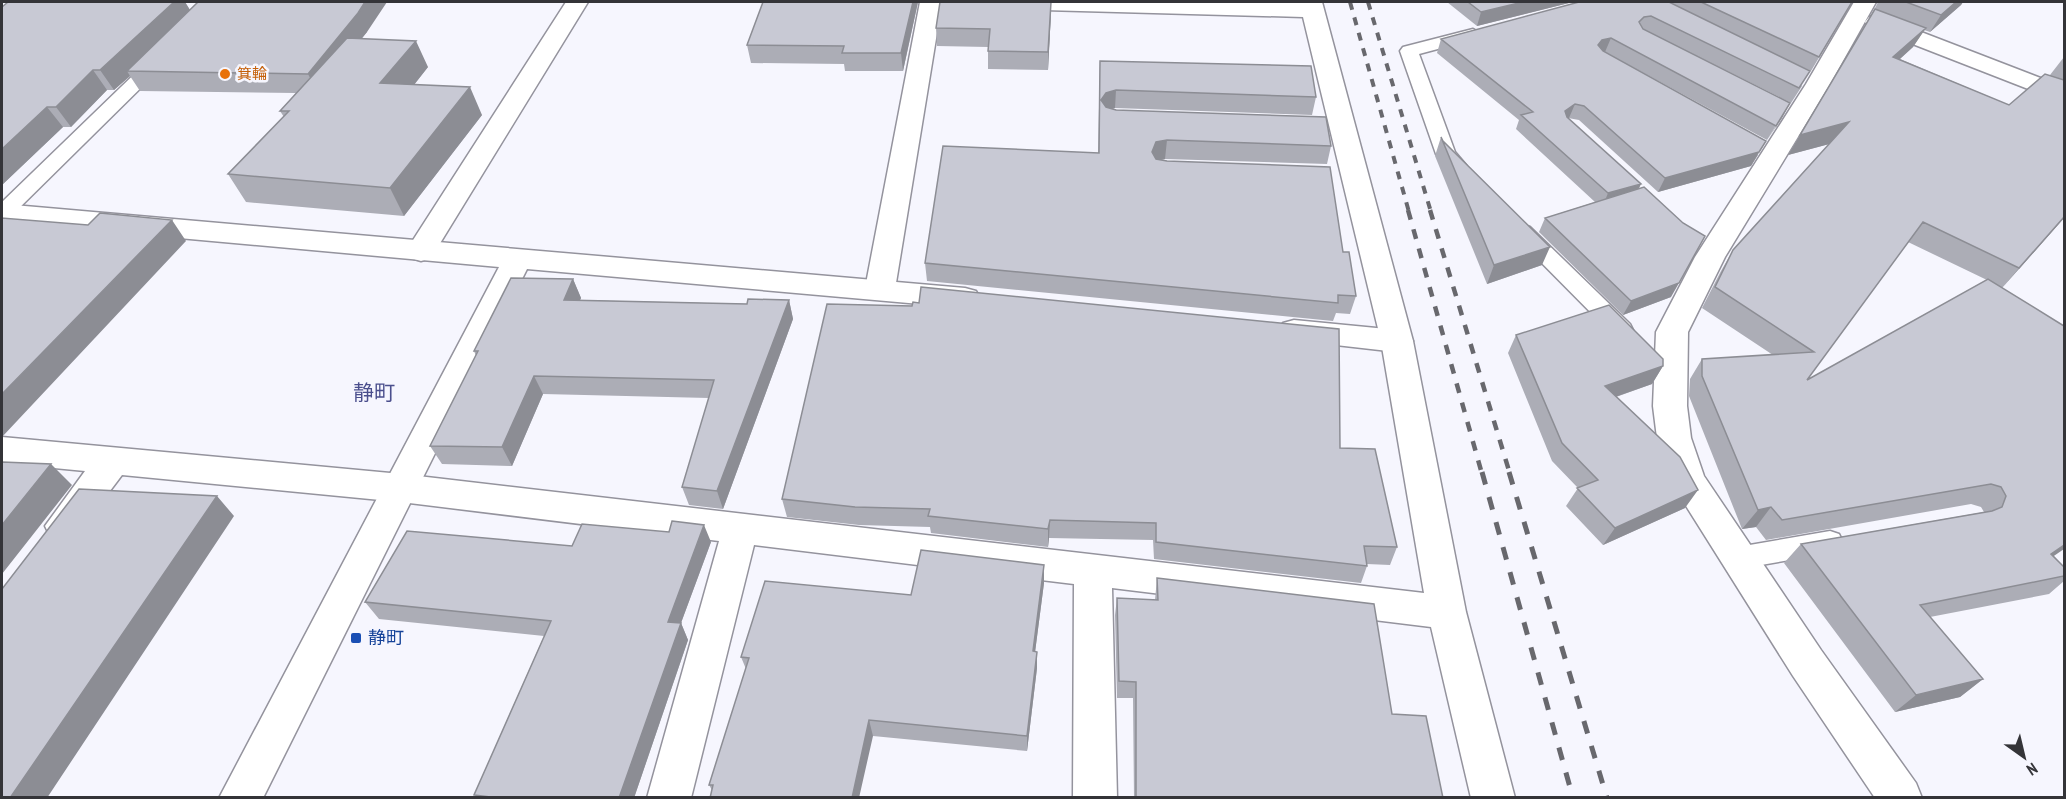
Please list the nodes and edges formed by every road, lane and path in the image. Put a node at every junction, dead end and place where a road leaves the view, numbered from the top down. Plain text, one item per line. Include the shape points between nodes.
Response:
1 (577, 2) edge
2 (931, 2) edge
3 (1006, 2) edge
4 (1312, 6) edge
5 (1862, 8) edge
6 (1497, 28) edge
7 (168, 50) edge
8 (2064, 96) edge
9 (1471, 179) edge
10 (2, 213) edge
11 (1512, 221) edge
12 (421, 251) junction
13 (518, 258) junction
14 (880, 289) junction
15 (997, 301) edge
16 (1268, 328) edge
17 (1397, 341) junction
18 (1638, 345) edge
19 (2, 450) edge
20 (113, 461) junction
21 (401, 488) junction
22 (740, 530) junction
23 (1855, 537) edge
24 (43, 551) edge
25 (1738, 558) junction
26 (1093, 569) junction
27 (1447, 612) junction
28 (240, 798) edge
29 (669, 798) edge
30 (1095, 798) edge
31 (1493, 798) edge
32 (1901, 798) edge

1 - 12 street
2 - 14 street
3 - 4 street
4 - 17 street via 1331,126
5 - 8 street
5 - 25 street via 1813,81 1787,111 1709,241 1672,332 1663,370 1674,438 1688,480
6 - 9 lane via 1409,51 1446,154
7 - 10 lane
10 - 12 street
11 - 18 lane
12 - 13 street
13 - 14 street
13 - 21 street
14 - 15 street
16 - 17 street
17 - 27 street
19 - 20 street
20 - 21 street
20 - 24 street
21 - 22 street
21 - 28 street
22 - 26 street
22 - 29 street
23 - 25 lane
25 - 32 street
26 - 27 street
26 - 30 street
27 - 31 street

